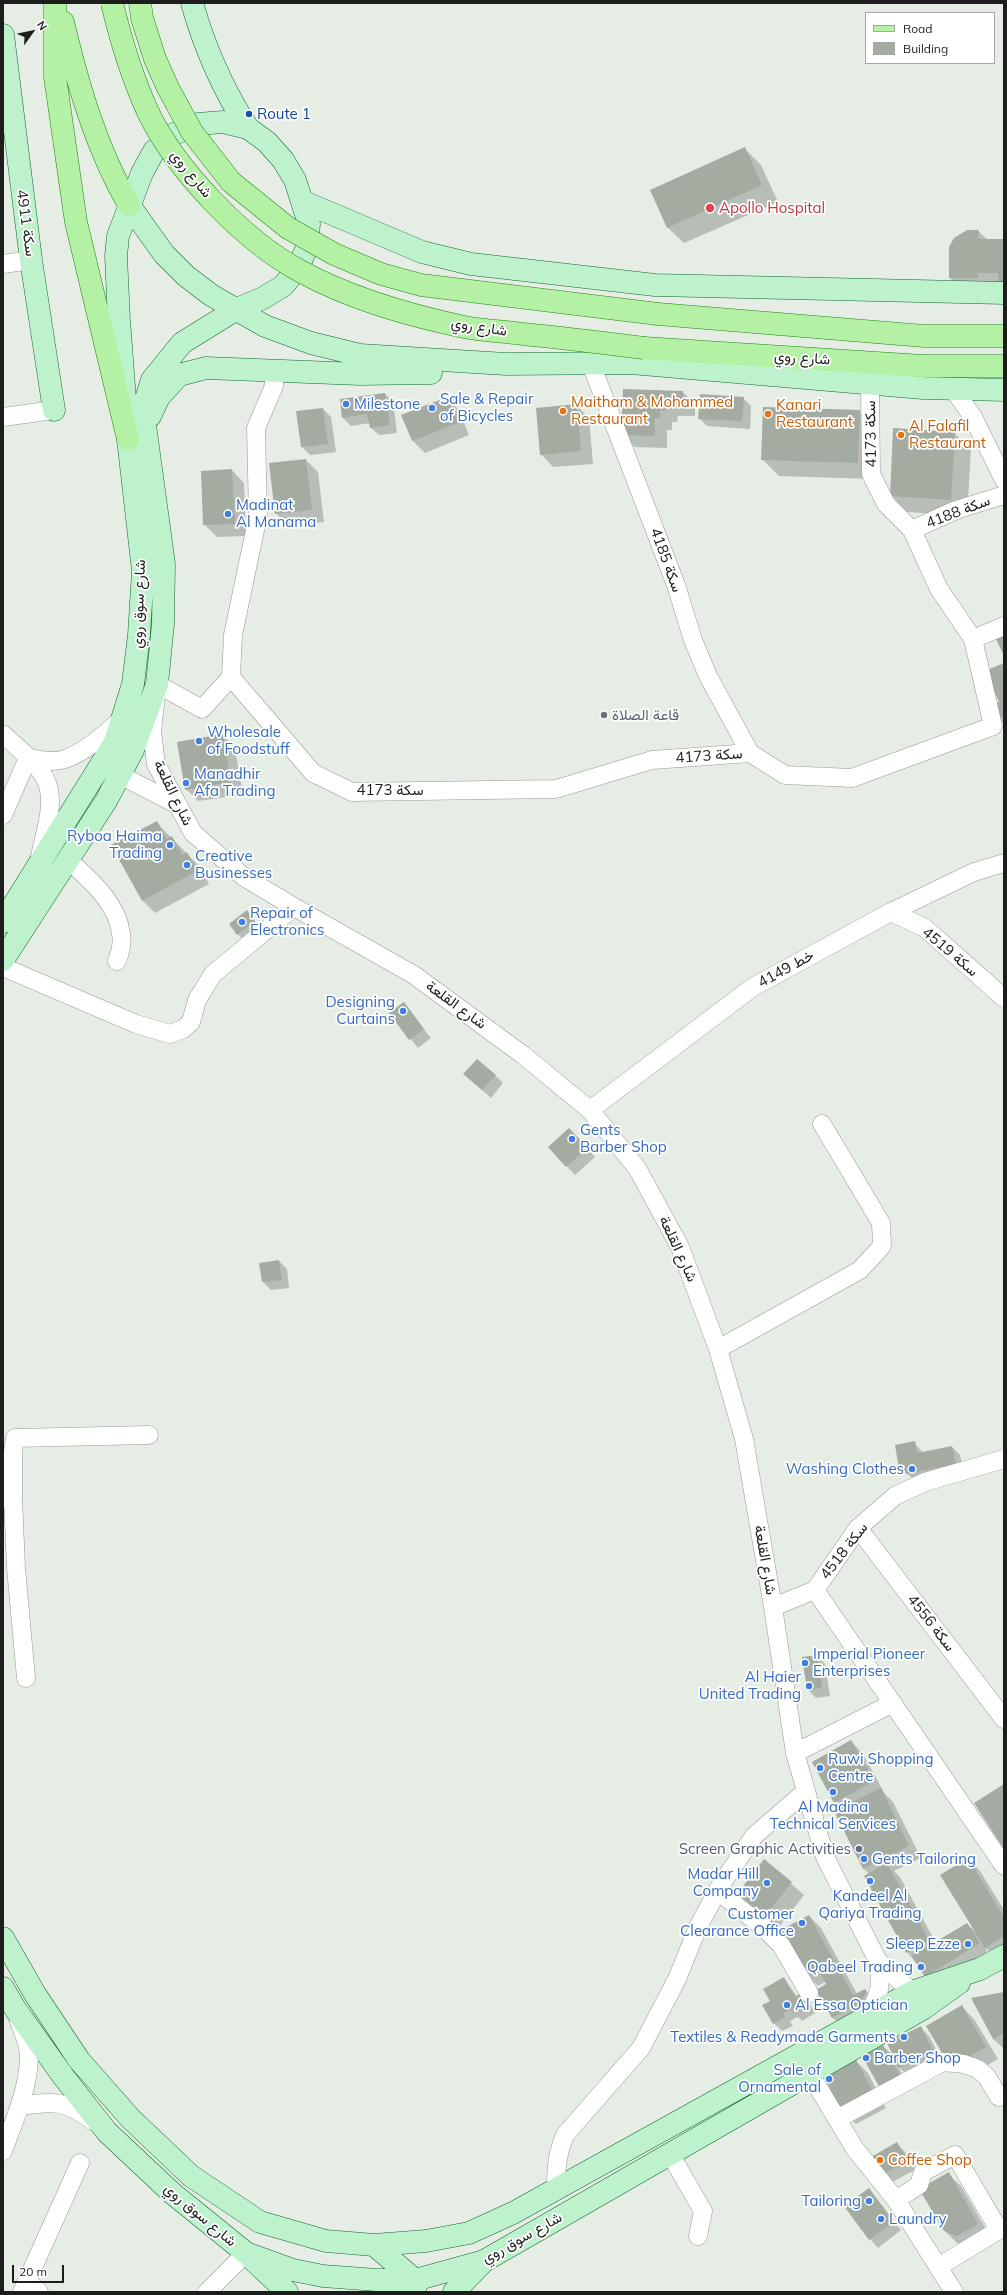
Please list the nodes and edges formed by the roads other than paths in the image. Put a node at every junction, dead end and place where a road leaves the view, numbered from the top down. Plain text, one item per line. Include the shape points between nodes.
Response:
1 (55, 3) edge
2 (59, 3) edge
3 (112, 3) edge
4 (140, 3) edge
5 (192, 3) edge
6 (3, 35) edge
7 (248, 128) junction
8 (304, 202) junction
9 (129, 205) junction
10 (31, 260) junction
11 (3, 264) edge
12 (1004, 293) edge
13 (237, 309) junction
14 (1004, 336) edge
15 (506, 364) junction
16 (591, 364) junction
17 (1004, 366) edge
18 (274, 370) junction
19 (870, 384) junction
20 (954, 390) junction
21 (1004, 390) edge
22 (54, 410) joint
23 (3, 417) edge
24 (145, 425) junction
25 (128, 438) junction
26 (1004, 480) edge
27 (1004, 494) edge
28 (912, 530) junction
29 (1004, 626) edge
30 (973, 639) junction
31 (231, 677) junction
32 (157, 684) junction
33 (123, 718) junction
34 (999, 724) edge
35 (3, 734) edge
36 (750, 753) junction
37 (28, 758) junction
38 (120, 775) junction
39 (178, 805) junction
40 (3, 815) edge
41 (68, 860) junction
42 (1004, 863) edge
43 (38, 867) junction
44 (294, 908) junction
45 (892, 912) junction
46 (3, 922) edge
47 (3, 960) edge
48 (117, 961) dead end
49 (3, 967) edge
50 (1004, 998) edge
51 (590, 1110) junction
52 (822, 1124) dead end
53 (718, 1348) junction
54 (149, 1435) dead end
55 (1004, 1460) edge
56 (8, 1498) edge
57 (858, 1528) junction
58 (815, 1590) junction
59 (773, 1607) junction
60 (26, 1678) dead end
61 (893, 1703) junction
62 (1002, 1712) edge
63 (795, 1753) junction
64 (806, 1791) junction
65 (1004, 1866) edge
66 (718, 1891) junction
67 (3, 1938) edge
68 (878, 1961) junction
69 (995, 1963) edge
70 (3, 1988) edge
71 (809, 1993) dead end
72 (918, 2000) junction
73 (16, 2010) junction
74 (866, 2017) junction
75 (810, 2074) junction
76 (1000, 2097) dead end
77 (20, 2106) junction
78 (837, 2119) junction
79 (107, 2132) junction
80 (3, 2151) edge
81 (670, 2154) junction
82 (80, 2163) dead end
83 (556, 2189) junction
84 (896, 2200) junction
85 (1002, 2229) edge
86 (698, 2236) dead end
87 (374, 2246) junction
88 (246, 2253) junction
89 (484, 2261) junction
90 (938, 2268) junction
91 (416, 2286) edge
92 (29, 2288) edge
93 (207, 2292) edge
94 (287, 2292) edge
95 (454, 2292) edge
96 (954, 2292) edge

1 - 25 main road via 55,77 75,215
2 - 9 main road via 86,110 115,181
3 - 17 main road, شارع روي, bridge via 124,53 148,112 168,146 200,189 237,224 299,270 337,288 392,309 466,327 644,348 923,366
4 - 14 main road, شارع روي, bridge via 154,60 168,88 192,132 231,182 288,228 334,254 381,274 421,285 658,314 924,336
5 - 7 main road via 202,40 215,71 227,96
6 - 10 main road, سكة 4911
7 - 8 main road, شارع سوق روي via 267,142 283,160
7 - 9 main road, شارع سوق روي via 217,122 198,124 174,134 154,151
8 - 12 main road via 422,252 471,264 655,285
8 - 13 main road, شارع سوق روي via 309,224 307,247 298,268 283,286
9 - 13 main road via 164,254 186,276 211,295
9 - 25 main road, شارع سوق روي via 118,236 116,256
10 - 11 street
10 - 22 main road, سكة 4911
13 - 15 main road via 265,326 311,343 360,355
13 - 24 main road, شارع سوق روي via 182,343 152,380 146,399
15 - 16 main road
15 - 18 main road via 456,373 360,374
16 - 19 main road via 631,364
16 - 36 street, سكة 4185 via 676,586 696,647 708,676
18 - 24 main road via 206,368 179,376 159,397
18 - 31 street via 274,386 256,428 258,516 233,634
19 - 20 main road
19 - 28 street, سكة 4173 via 871,474 886,504
20 - 21 main road
20 - 26 street via 973,417
22 - 23 street
24 - 32 main road, شارع سوق روي via 164,564 163,624
25 - 33 main road, شارع سوق روي via 143,572 133,684
27 - 28 street, سكة 4188 via 956,510
28 - 30 street, سكة 4173 via 939,590
29 - 30 street
30 - 34 street, سكة 4173
31 - 32 street via 202,709
31 - 36 street, سكة 4173 via 313,773 352,792 556,789 652,760
32 - 38 main road, شارع سوق روي via 133,750
32 - 39 street, شارع القلعة via 152,732 156,764
33 - 37 street via 103,736 65,759 48,761
33 - 43 main road, شارع سوق روي via 116,742
34 - 36 street, سكة 4173 via 852,778 785,775
35 - 37 street
37 - 40 street
37 - 43 street via 39,770 49,790 48,820
38 - 39 street
38 - 41 main road, شارع سوق روي
39 - 44 street, شارع القلعة via 193,833 244,877
41 - 47 main road, شارع سوق روي
41 - 48 street via 93,883 114,912 122,934
42 - 45 street, 4149 خط via 974,872
43 - 46 main road, شارع سوق روي
44 - 49 street via 213,974 197,1000 191,1022 183,1030 170,1034 136,1024
44 - 51 street, شارع القلعة via 414,975 524,1055
45 - 50 street, سكة 4519 via 924,928
45 - 51 street, 4149 خط via 754,987
51 - 53 street, شارع القلعة via 637,1168 680,1247
52 - 53 street via 881,1223 882,1246 860,1270
53 - 59 street, شارع القلعة via 744,1439
54 - 56 street via 15,1438
55 - 57 street, سكة 4518 via 926,1482 895,1496
56 - 60 street
57 - 58 street, سكة 4518
57 - 62 street, سكة 4556
58 - 59 street, سكة 4518
58 - 61 street
59 - 63 street, شارع القلعة
61 - 63 street
61 - 65 street
63 - 64 street, شارع القلعة
64 - 66 street via 754,1836
64 - 68 street, شارع القلعة via 825,1857
66 - 71 street via 781,1945
66 - 83 street via 698,1927 677,1979 641,2048 565,2135 558,2153
67 - 87 main road, شارع سوق روي via 35,1994 79,2060 130,2118 191,2176 260,2222 326,2241
68 - 72 street, شارع القلعة
68 - 74 street via 881,1983 877,1999
69 - 72 main road, شارع سوق روي
70 - 73 main road, شارع سوق روي
72 - 74 main road, شارع سوق روي
72 - 75 main road, شارع سوق روي
73 - 77 street via 29,2056
73 - 79 main road, شارع سوق روي
74 - 83 main road, شارع سوق روي
75 - 78 street
75 - 81 main road, شارع سوق روي
76 - 78 street via 978,2069 964,2064 943,2062
77 - 79 street via 57,2102 68,2105
77 - 80 street
78 - 84 street via 855,2149
79 - 88 main road, شارع سوق روي via 172,2193
81 - 86 street via 703,2211
81 - 89 main road, شارع سوق روي
82 - 92 street
83 - 87 main road, شارع سوق روي via 513,2213 469,2233 426,2241
84 - 85 street via 920,2185 923,2172 955,2155
84 - 90 street
85 - 90 street
87 - 91 main road
88 - 91 main road, شارع سوق روي via 294,2270 323,2276
88 - 93 street
88 - 94 main road
89 - 91 main road, شارع سوق روي
89 - 95 main road
90 - 96 street

